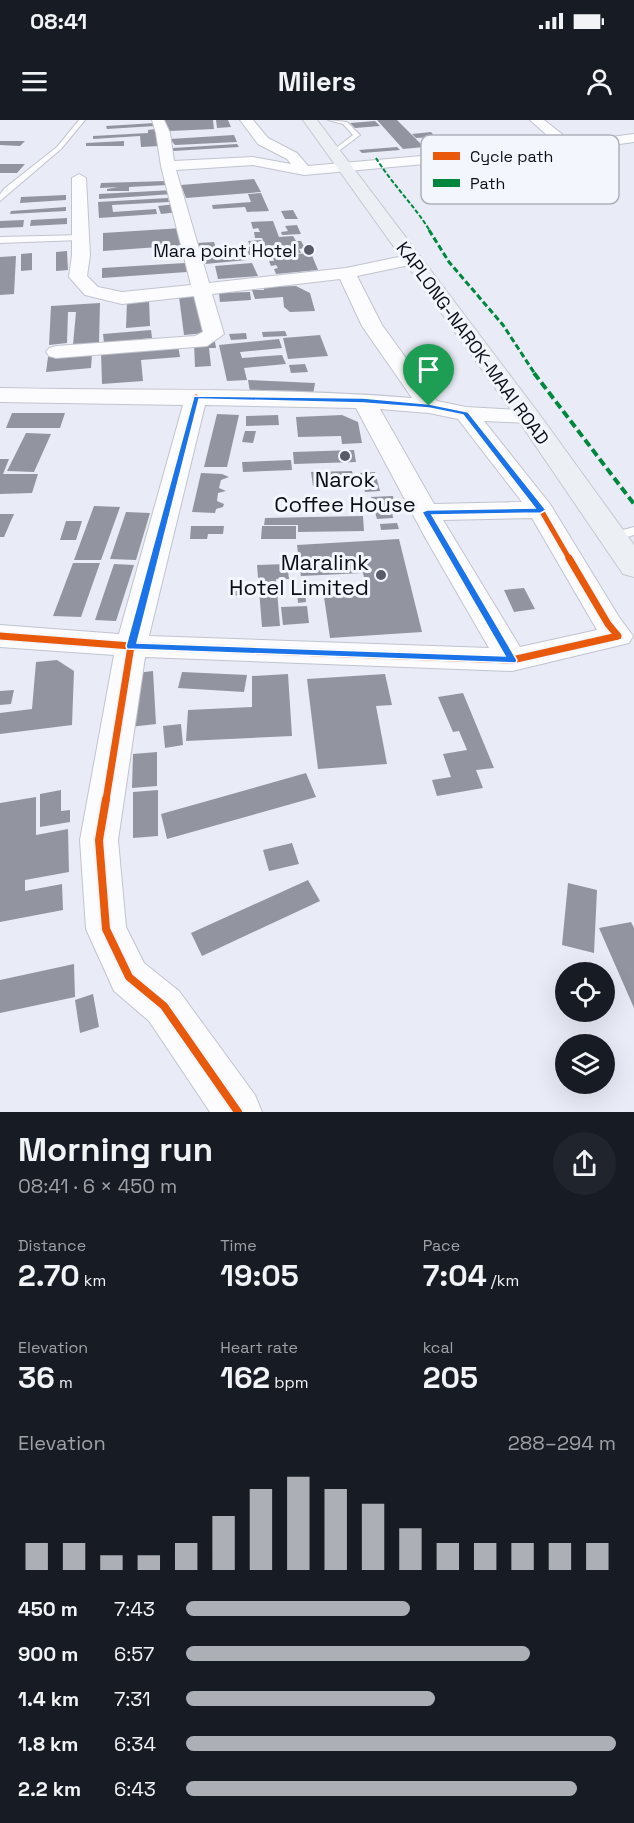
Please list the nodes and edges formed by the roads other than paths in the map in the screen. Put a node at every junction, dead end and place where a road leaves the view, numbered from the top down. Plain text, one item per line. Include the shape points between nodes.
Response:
1 (82, 120) edge
2 (158, 120) edge
3 (246, 120) edge
4 (310, 120) edge
5 (330, 120) edge
6 (536, 120) edge
7 (554, 135) edge
8 (634, 138) edge
9 (619, 140) edge
10 (421, 155) edge
11 (339, 160) junction
12 (168, 166) junction
13 (304, 171) junction
14 (79, 178) dead end
15 (0, 199) edge
16 (80, 237) junction
17 (0, 240) edge
18 (413, 260) junction
19 (346, 273) junction
20 (202, 291) junction
21 (56, 352) dead end
22 (0, 395) edge
23 (196, 397) junction
24 (363, 401) junction
25 (429, 406) junction
26 (466, 414) junction
27 (528, 416) junction
28 (541, 510) junction
29 (427, 512) junction
30 (624, 534) edge
31 (634, 567) edge
32 (0, 636) edge
33 (131, 646) junction
34 (512, 660) junction
35 (238, 1112) edge

1 - 15 lane via 59,148
2 - 12 street
3 - 13 street via 263,141 291,156
4 - 11 highway, KAPLONG-NAROK-MAAI ROAD
5 - 11 lane via 345,123 357,135
6 - 7 street
8 - 9 street
10 - 11 street
11 - 13 street
11 - 18 highway, KAPLONG-NAROK-MAAI ROAD
12 - 13 street via 253,161
12 - 20 street
14 - 16 street
16 - 17 lane
16 - 20 street via 78,277 92,291 122,298
18 - 19 street
18 - 27 highway, KAPLONG-NAROK-MAAI ROAD
19 - 20 street
19 - 25 street via 372,326
20 - 21 street via 214,334 200,342
22 - 23 street
23 - 24 street
23 - 33 street
24 - 25 street
24 - 29 street
25 - 26 street
26 - 27 street
26 - 28 street
27 - 30 highway, KAPLONG-NAROK-MAAI ROAD
28 - 29 street
28 - 34 street via 618,636
29 - 34 street
30 - 31 highway, KAPLONG-NAROK-MAAI ROAD
32 - 33 street
33 - 34 street
33 - 35 street via 99,840 106,929 129,977 164,1006

